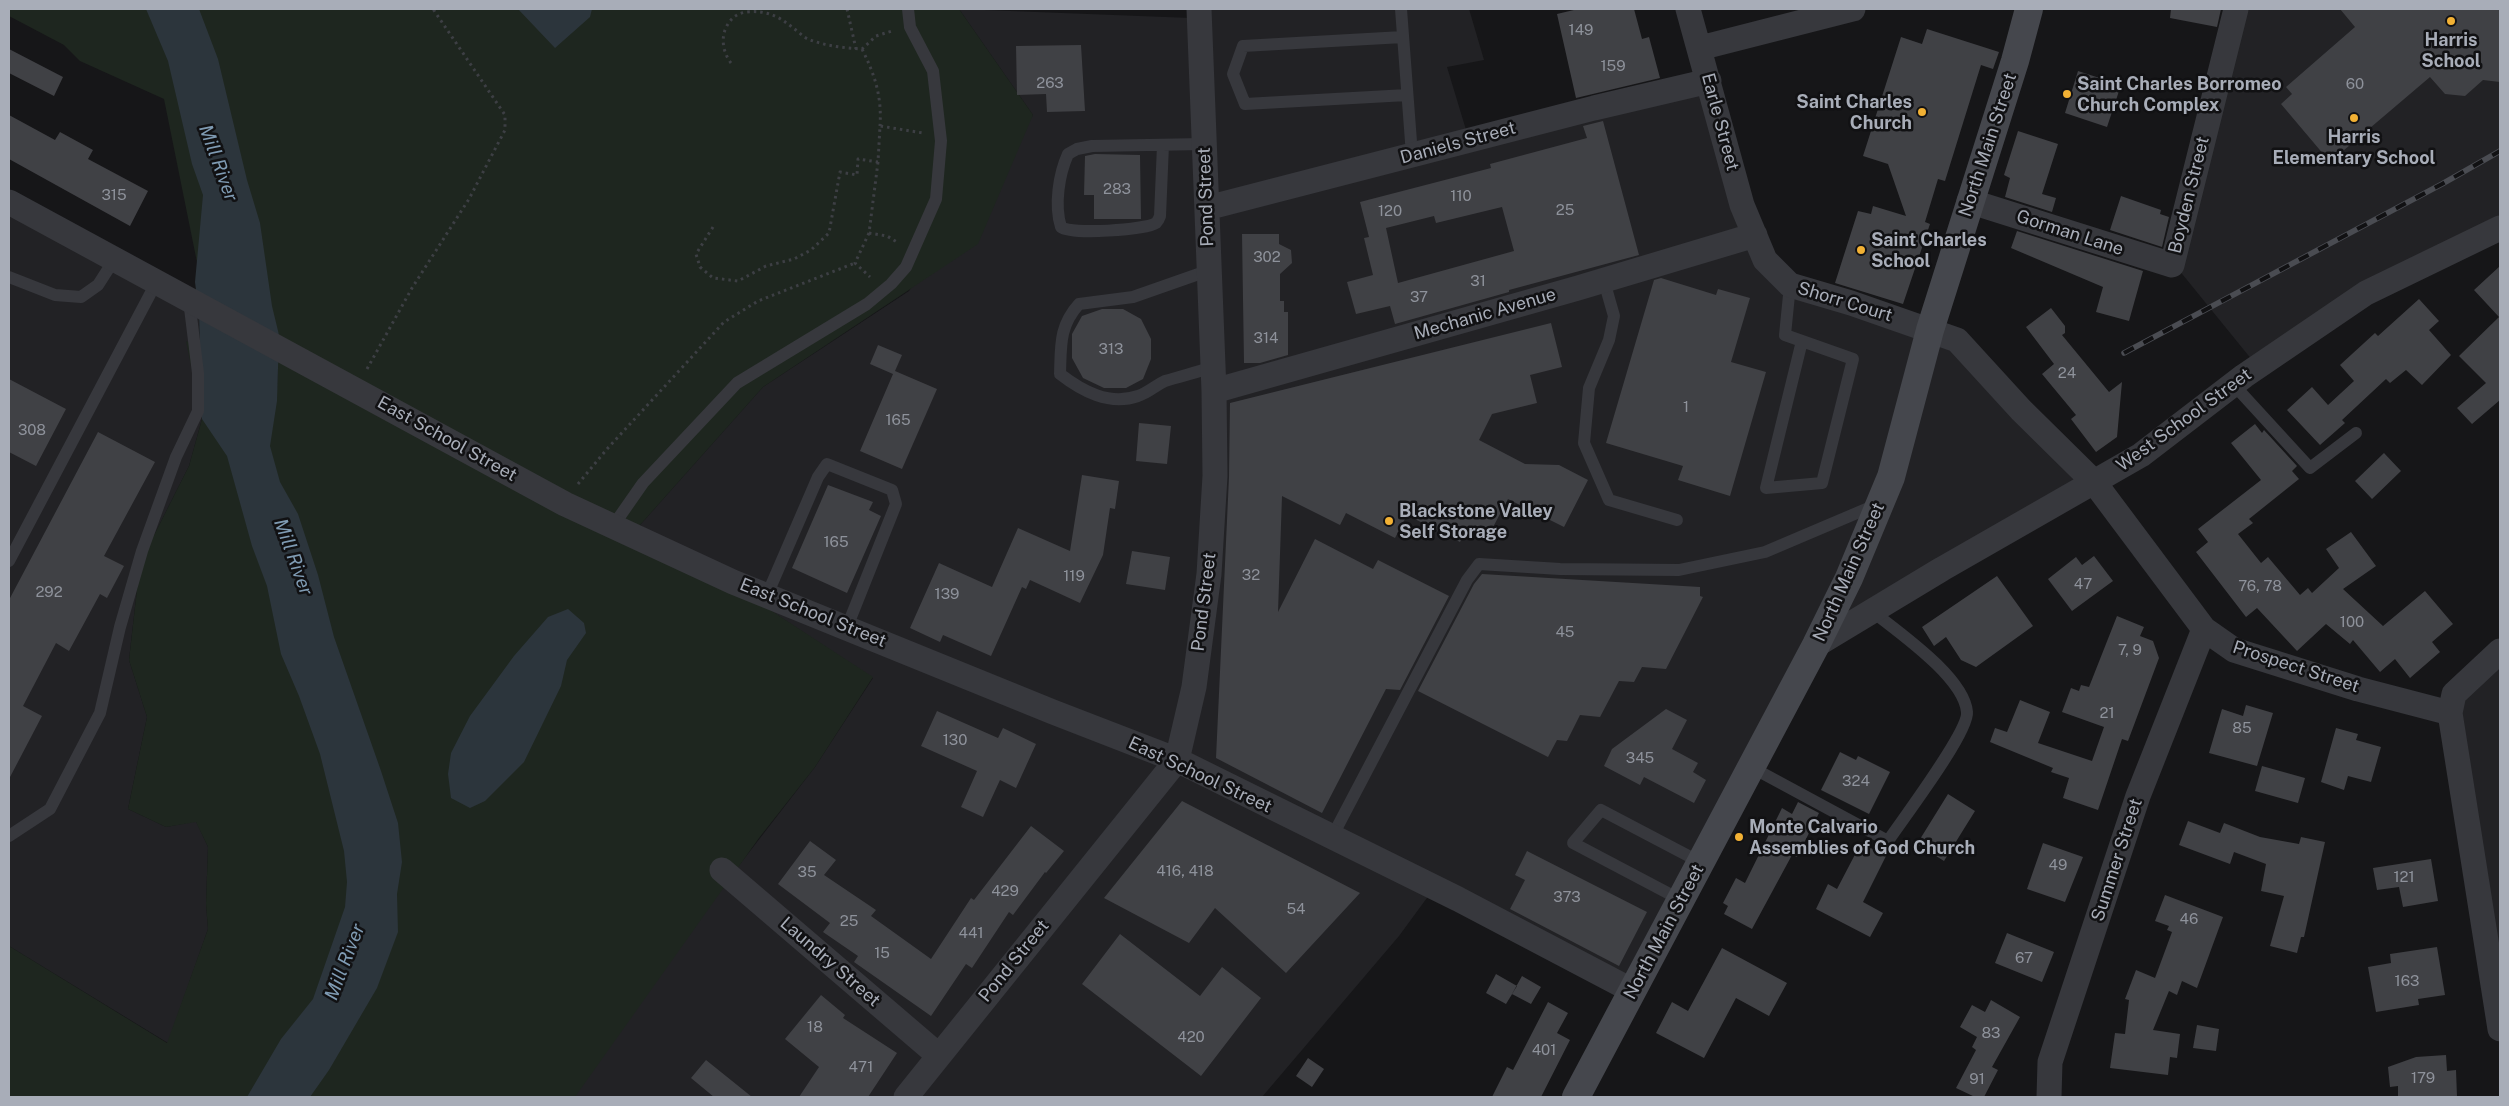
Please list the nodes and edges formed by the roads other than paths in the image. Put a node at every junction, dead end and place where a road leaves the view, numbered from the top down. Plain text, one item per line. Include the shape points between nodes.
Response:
1 (908, 9) edge
2 (1199, 9) edge
3 (1401, 9) edge
4 (1688, 9) edge
5 (1853, 9) edge
6 (2029, 9) edge
7 (2236, 9) edge
8 (1403, 36) junction
9 (1700, 48) junction
10 (1709, 81) junction
11 (1407, 95) junction
12 (1204, 144) junction
13 (1163, 145) junction
14 (1412, 155) junction
15 (1969, 201) junction
16 (9, 202) edge
17 (1207, 208) junction
18 (2500, 228) edge
19 (1754, 235) junction
20 (114, 260) junction
21 (2172, 265) joint
22 (1210, 270) junction
23 (9, 277) edge
24 (1604, 281) junction
25 (156, 283) junction
26 (1790, 285) junction
27 (191, 302) junction
28 (1930, 330) junction
29 (1802, 342) junction
30 (1214, 379) junction
31 (2234, 384) junction
32 (2356, 433) dead end
33 (2094, 482) junction
34 (1880, 503) junction
35 (1677, 520) dead end
36 (613, 526) junction
37 (9, 561) edge
38 (767, 595) junction
39 (1872, 611) junction
40 (847, 627) junction
41 (2204, 629) junction
42 (1816, 645) junction
43 (2500, 651) edge
44 (2450, 713) junction
45 (1177, 760) junction
46 (1751, 767) junction
47 (9, 836) edge
48 (1332, 837) junction
49 (1700, 862) junction
50 (722, 870) dead end
51 (1681, 900) junction
52 (2493, 941) edge
53 (1633, 991) junction
54 (2500, 1029) edge
55 (938, 1055) junction
56 (2045, 1093) edge
57 (906, 1097) edge
58 (1576, 1097) edge

1 - 36 lane via 912,29 933,71 940,136 936,199 906,267 867,304 737,384 643,483
2 - 12 street, Pond Street
3 - 8 lane
4 - 9 street, Earle Street
5 - 9 street
6 - 15 street, North Main Street
7 - 21 street, Boyden Street
8 - 11 lane
8 - 11 lane via 1243,46 1233,74 1245,104
9 - 10 street, Earle Street
10 - 14 street, Daniels Street
10 - 19 street, Earle Street via 1742,205
11 - 14 lane
12 - 13 lane
12 - 17 street, Pond Street
13 - 13 lane via 1077,148 1068,154 1059,183 1061,227 1076,232 1156,223 1160,216
14 - 17 street, Daniels Street
15 - 21 street, Gorman Lane
15 - 28 street, North Main Street
16 - 20 street, East School Street
17 - 22 street, Pond Street
18 - 31 street, West School Street via 2366,294
19 - 24 street, Mechanic Avenue
19 - 26 street, Shorr Court via 1765,260
20 - 23 lane via 98,285 81,297 55,295
20 - 25 street, East School Street
22 - 30 street, Pond Street
22 - 30 lane via 1133,297 1079,304 1067,317 1061,343 1060,374 1078,388 1099,397 1122,398 1138,396 1165,381
24 - 30 street, Mechanic Avenue
24 - 35 lane via 1614,316 1609,340 1589,388 1584,443 1609,500
25 - 27 street, East School Street
25 - 37 lane
26 - 28 street, Shorr Court
26 - 29 lane via 1785,335
27 - 36 street, East School Street via 565,504
27 - 47 lane via 198,411 176,458 142,551 100,713 50,808
28 - 33 street, Prospect Street via 1957,340 2021,410
28 - 34 street, North Main Street via 1891,477
29 - 29 lane via 1853,359 1822,484 1766,488
30 - 45 street, Pond Street via 1215,476 1209,574 1194,687
31 - 32 lane via 2310,468
31 - 33 street, West School Street via 2141,455
33 - 39 street, West School Street
33 - 41 street, Prospect Street
34 - 42 street, North Main Street via 1849,578
34 - 48 lane via 1765,552 1680,570 1560,569 1479,564 1467,580
36 - 38 street, East School Street
38 - 40 street, East School Street
38 - 40 lane via 818,477 827,464 892,490 896,504
39 - 42 street, West School Street
39 - 46 lane via 1922,650 1954,682 1968,713 1956,740 1888,841
40 - 45 street, East School Street
41 - 44 street, Prospect Street via 2234,650 2358,689
41 - 56 street, Summer Street via 2138,796 2050,1062
42 - 46 street, North Main Street
43 - 44 street via 2454,694
44 - 52 street
45 - 48 street, East School Street
45 - 55 street, Pond Street
46 - 49 street, North Main Street
48 - 53 street, East School Street
49 - 51 street, North Main Street
49 - 51 lane via 1602,810 1573,843
50 - 55 street, Laundry Street
51 - 53 street, North Main Street
52 - 54 street
53 - 58 street, North Main Street
55 - 57 street, Pond Street

